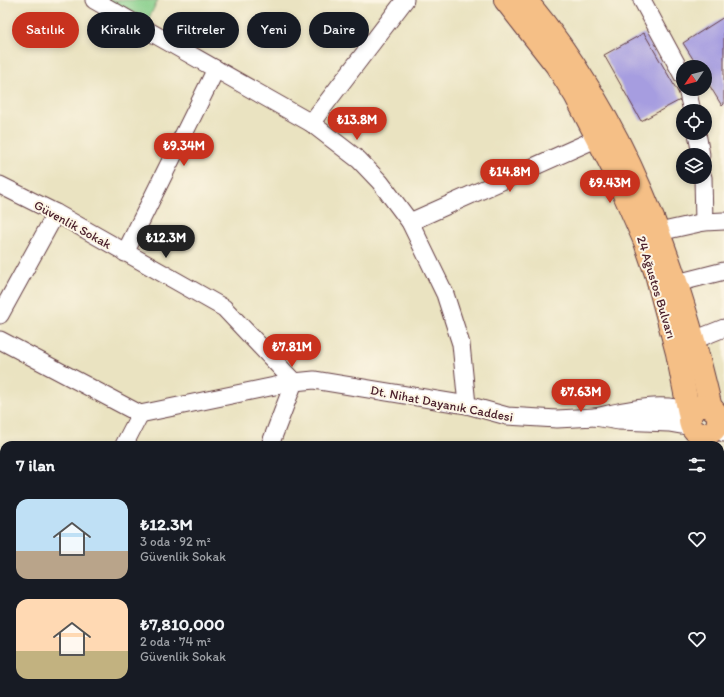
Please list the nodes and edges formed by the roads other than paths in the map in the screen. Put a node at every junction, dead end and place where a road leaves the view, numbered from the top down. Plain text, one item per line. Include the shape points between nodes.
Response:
1 (94, 0) edge
2 (405, 0) edge
3 (505, 0) edge
4 (526, 0) edge
5 (642, 0) edge
6 (676, 63) edge
7 (216, 69) junction
8 (311, 123) junction
9 (598, 138) junction
10 (703, 184) edge
11 (0, 185) edge
12 (56, 213) junction
13 (724, 221) edge
14 (410, 222) junction
15 (704, 222) junction
16 (659, 232) junction
17 (125, 253) junction
18 (724, 271) edge
19 (677, 283) junction
20 (0, 315) edge
21 (724, 328) edge
22 (0, 340) edge
23 (694, 340) junction
24 (294, 382) junction
25 (467, 405) junction
26 (140, 414) junction
27 (705, 424) edge
28 (126, 441) edge
29 (272, 441) edge

1 - 7 street
2 - 8 street
3 - 9 main road, 24 Ağustos Bulvarı via 556,65
4 - 16 main road, 24 Ağustos Bulvarı via 587,82 622,148
5 - 6 street
7 - 8 street
7 - 17 street
8 - 14 street via 358,160 396,202
9 - 14 street
9 - 27 main road, 24 Ağustos Bulvarı via 628,202 656,274 672,333
10 - 15 street
11 - 12 street, Güvenlik Sokak
12 - 17 street, Güvenlik Sokak
12 - 20 street
13 - 15 street
14 - 25 street via 445,294 458,337
15 - 16 street
16 - 19 main road, 24 Ağustos Bulvarı
17 - 24 street, Güvenlik Sokak via 224,308
18 - 19 street
19 - 23 main road, 24 Ağustos Bulvarı
21 - 23 street
22 - 26 street
23 - 27 main road, 24 Ağustos Bulvarı
24 - 25 street, Dt. Nihat Dayanık Caddesi via 314,380
24 - 26 street, Dt. Nihat Dayanık Caddesi
24 - 29 street
25 - 27 street, Dt. Nihat Dayanık Caddesi via 513,417 595,417 619,421
26 - 28 street

